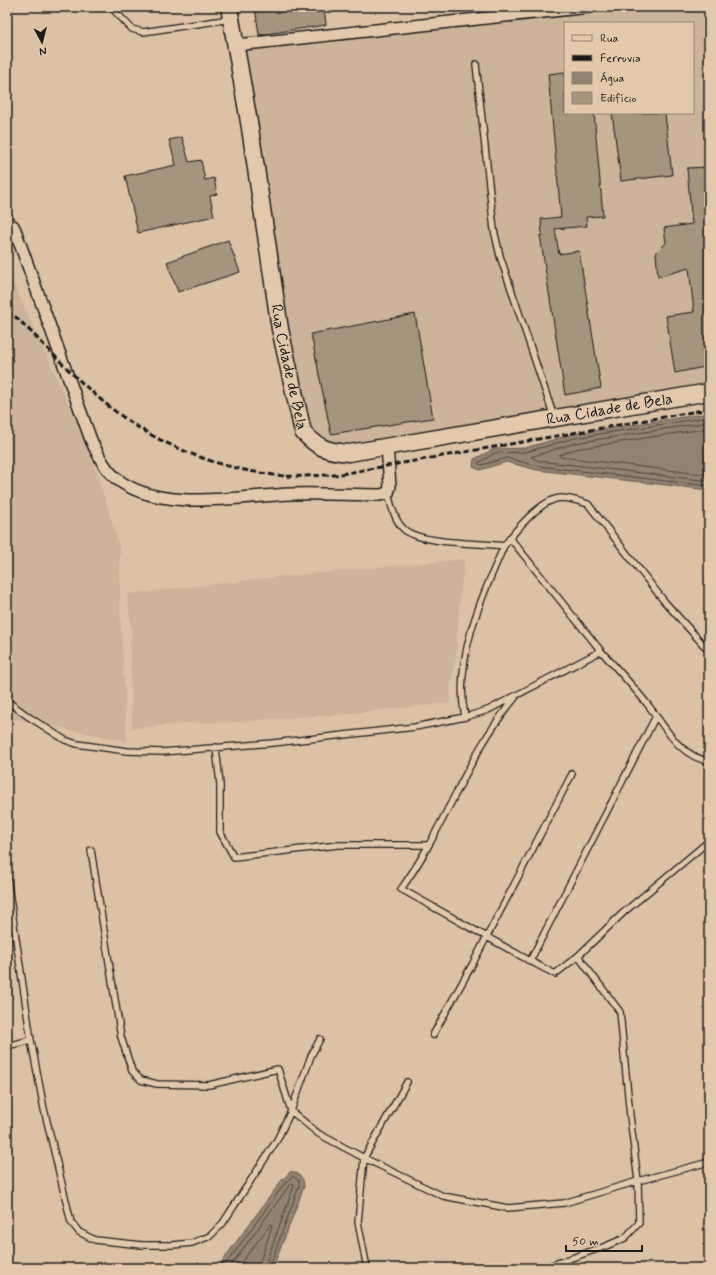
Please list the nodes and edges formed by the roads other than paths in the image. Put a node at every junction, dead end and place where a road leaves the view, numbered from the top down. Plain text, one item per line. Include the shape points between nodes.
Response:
1 (111, 7) edge
2 (590, 7) edge
3 (230, 13) edge
4 (236, 45) junction
5 (476, 64) dead end
6 (7, 212) edge
7 (10, 226) edge
8 (709, 392) edge
9 (554, 418) junction
10 (387, 446) junction
11 (388, 492) junction
12 (510, 538) junction
13 (504, 546) junction
14 (601, 651) junction
15 (709, 651) edge
16 (518, 694) junction
17 (7, 701) edge
18 (656, 716) junction
19 (465, 717) junction
20 (216, 747) junction
21 (709, 761) edge
22 (572, 774) dead end
23 (709, 841) edge
24 (428, 845) junction
25 (91, 850) dead end
26 (7, 878) edge
27 (8, 892) edge
28 (487, 937) junction
29 (578, 956) junction
30 (530, 961) junction
31 (433, 1035) dead end
32 (320, 1039) dead end
33 (31, 1040) junction
34 (7, 1046) edge
35 (407, 1082) dead end
36 (291, 1111) junction
37 (364, 1158) junction
38 (709, 1162) edge
39 (638, 1181) junction
40 (367, 1268) edge
41 (543, 1268) edge

1 - 3 lane via 132,29 143,32
2 - 4 street
3 - 4 street, Rua Cidade de Bela
4 - 10 street, Rua Cidade de Bela via 280,329 303,432 314,444 330,452 349,453
5 - 9 lane via 494,230 500,256
6 - 7 lane
7 - 11 street via 91,440 100,458 120,482 174,500 293,494 380,495
8 - 9 street, Rua Cidade de Bela
9 - 10 street, Rua Cidade de Bela
10 - 11 street via 390,486
11 - 13 lane via 400,524 417,536
12 - 13 lane
12 - 14 lane
12 - 15 lane via 531,516 559,498 574,499 588,504 664,601
13 - 19 lane via 474,618 463,676 462,702
14 - 16 lane
14 - 18 lane
16 - 19 lane via 488,710
16 - 24 lane via 502,712
17 - 20 lane via 65,740 77,744 146,752
18 - 21 lane via 673,740 688,752
18 - 30 lane
19 - 20 lane via 367,734
20 - 24 lane via 220,784 220,832 234,858 338,845
22 - 28 lane
23 - 29 lane via 624,912
24 - 28 lane via 401,889
25 - 36 lane via 121,1037 132,1071 141,1080 157,1084 209,1085 278,1069
26 - 27 lane
27 - 33 lane
28 - 30 lane
28 - 31 lane
29 - 30 lane via 555,974
29 - 39 lane via 620,1012
32 - 36 lane
33 - 34 lane
33 - 36 lane via 44,1109 71,1222 79,1232 95,1240 142,1246 173,1245 192,1243 210,1236 238,1203 277,1140
35 - 37 lane
36 - 37 lane via 319,1134
37 - 39 lane via 443,1196 508,1208 564,1203
37 - 40 lane via 358,1222
38 - 39 lane
39 - 41 lane via 639,1223 624,1238

